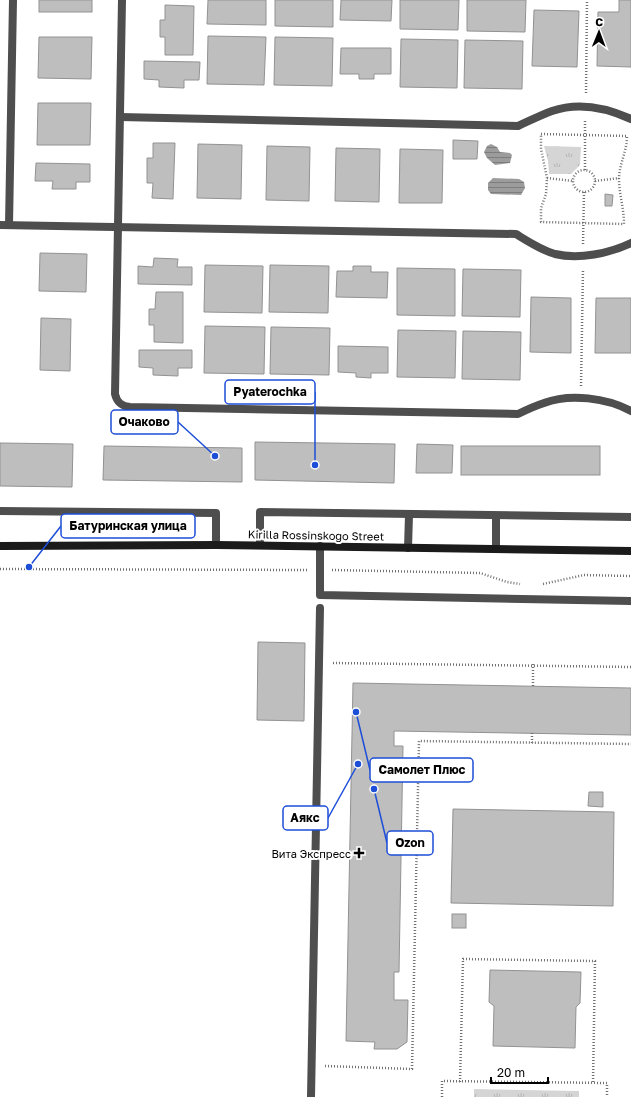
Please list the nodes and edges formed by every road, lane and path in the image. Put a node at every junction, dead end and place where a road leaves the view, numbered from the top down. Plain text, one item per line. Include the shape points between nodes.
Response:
1 (13, 0) edge
2 (122, 0) edge
3 (587, 0) edge
4 (586, 106) junction
5 (120, 117) junction
6 (631, 119) edge
7 (585, 135) junction
8 (585, 170) junction
9 (547, 178) junction
10 (619, 178) junction
11 (573, 181) junction
12 (595, 181) junction
13 (584, 192) junction
14 (584, 223) junction
15 (0, 224) edge
16 (9, 225) junction
17 (118, 227) junction
18 (631, 243) edge
19 (583, 255) junction
20 (580, 397) junction
21 (631, 411) edge
22 (0, 511) edge
23 (409, 515) junction
24 (496, 516) junction
25 (631, 517) edge
26 (216, 545) junction
27 (260, 545) junction
28 (0, 546) edge
29 (320, 546) junction
30 (408, 548) junction
31 (496, 549) junction
32 (631, 551) edge
33 (0, 569) edge
34 (308, 570) dead end
35 (332, 570) dead end
36 (631, 576) edge
37 (528, 585) dead end
38 (541, 585) dead end
39 (631, 601) edge
40 (320, 608) dead end
41 (533, 662) dead end
42 (331, 664) dead end
43 (533, 666) junction
44 (631, 667) edge
45 (533, 686) dead end
46 (532, 733) dead end
47 (532, 743) junction
48 (631, 744) edge
49 (325, 1058) dead end
50 (460, 1082) junction
51 (593, 1083) junction
52 (311, 1097) edge
53 (442, 1097) edge
54 (607, 1097) edge

1 - 16 lane
2 - 5 lane
3 - 4 path
4 - 5 lane via 553,110 518,126
4 - 6 lane via 616,112
4 - 7 path
5 - 17 lane
7 - 8 path
7 - 9 path via 541,134 541,150
7 - 10 path via 627,136 627,148
8 - 11 path via 579,171
8 - 12 path via 594,176
9 - 11 path
9 - 14 path via 541,222
10 - 12 path
10 - 14 path via 624,224
11 - 13 path via 574,187
12 - 13 path via 590,191
13 - 14 path
14 - 19 path
15 - 16 lane
16 - 17 lane
17 - 19 lane via 516,234 537,247 556,254
17 - 20 lane via 115,394 116,401 123,406 518,414 545,402
18 - 19 lane via 599,255
19 - 20 path
20 - 21 lane via 616,403
22 - 26 lane via 216,514
23 - 24 lane
23 - 27 lane via 260,512
23 - 30 lane
24 - 25 lane
24 - 31 lane
26 - 27 main road, Kirilla Rossinskogo Street
26 - 28 main road, Kirilla Rossinskogo Street
27 - 29 main road, Kirilla Rossinskogo Street
29 - 30 main road, Kirilla Rossinskogo Street
29 - 39 lane via 320,595
30 - 31 main road, Kirilla Rossinskogo Street
31 - 32 main road, Kirilla Rossinskogo Street
33 - 34 path
35 - 37 path via 480,573 507,582
36 - 38 path via 584,575
40 - 52 lane
41 - 43 path
42 - 43 path
43 - 44 path
43 - 45 path
46 - 47 path
47 - 48 path
47 - 49 path via 419,741 412,1069 325,1066
50 - 51 path
50 - 51 path via 463,959 595,961
50 - 53 path via 442,1082
51 - 54 path via 607,1083

